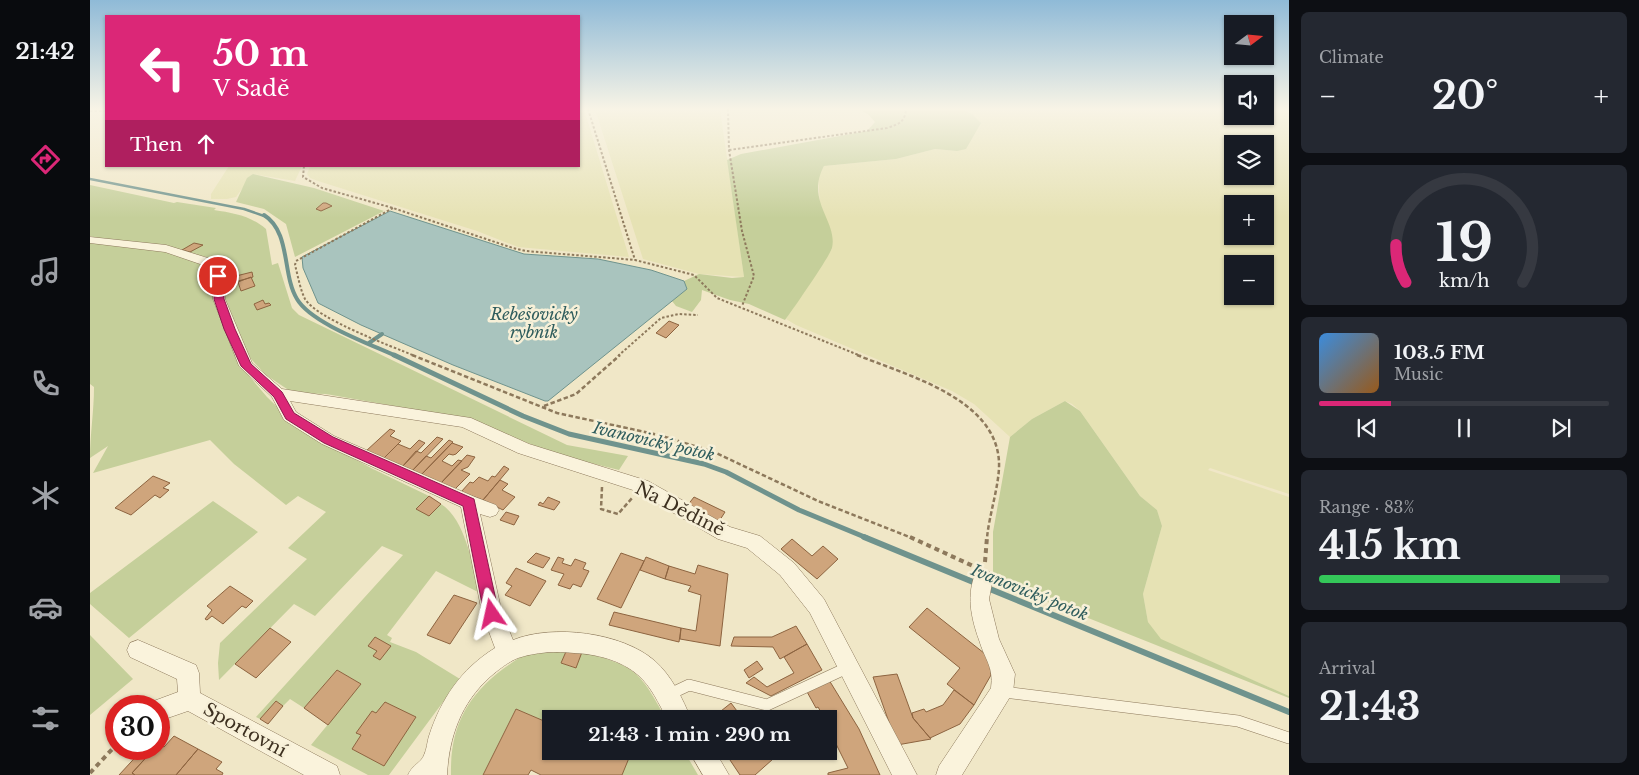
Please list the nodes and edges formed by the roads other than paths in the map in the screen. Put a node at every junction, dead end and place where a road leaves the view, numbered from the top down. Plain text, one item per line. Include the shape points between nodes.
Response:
1 (90, 240) edge
2 (278, 394) junction
3 (470, 503) junction
4 (490, 510) dead end
5 (983, 575) road end
6 (138, 650) dead end
7 (507, 653) junction
8 (850, 667) junction
9 (1002, 692) junction
10 (666, 695) junction
11 (189, 699) junction
12 (170, 706) edge
13 (675, 710) edge
14 (1289, 738) edge
15 (707, 760) edge
16 (430, 771) edge
17 (328, 775) edge
18 (717, 775) edge
19 (905, 775) edge
20 (948, 775) edge

1 - 2 street via 166,249 207,262 218,276 219,299 246,366
2 - 3 street via 290,416 328,440
2 - 8 street, Na Dědině via 465,422 524,449 642,486 725,533 753,542 787,569 817,606
3 - 4 street
3 - 7 street via 492,614
5 - 9 street via 979,599 989,640 1004,674
6 - 11 street, Sportovní via 188,673
7 - 10 street via 543,642 586,642 618,652 647,668
7 - 16 street via 464,689 448,714
8 - 10 lane via 767,705 689,686
8 - 19 street, Na Dědině
9 - 14 lane via 1238,720
9 - 20 street
10 - 13 street
11 - 12 street, Sportovní
11 - 17 street, Sportovní
15 - 18 street

